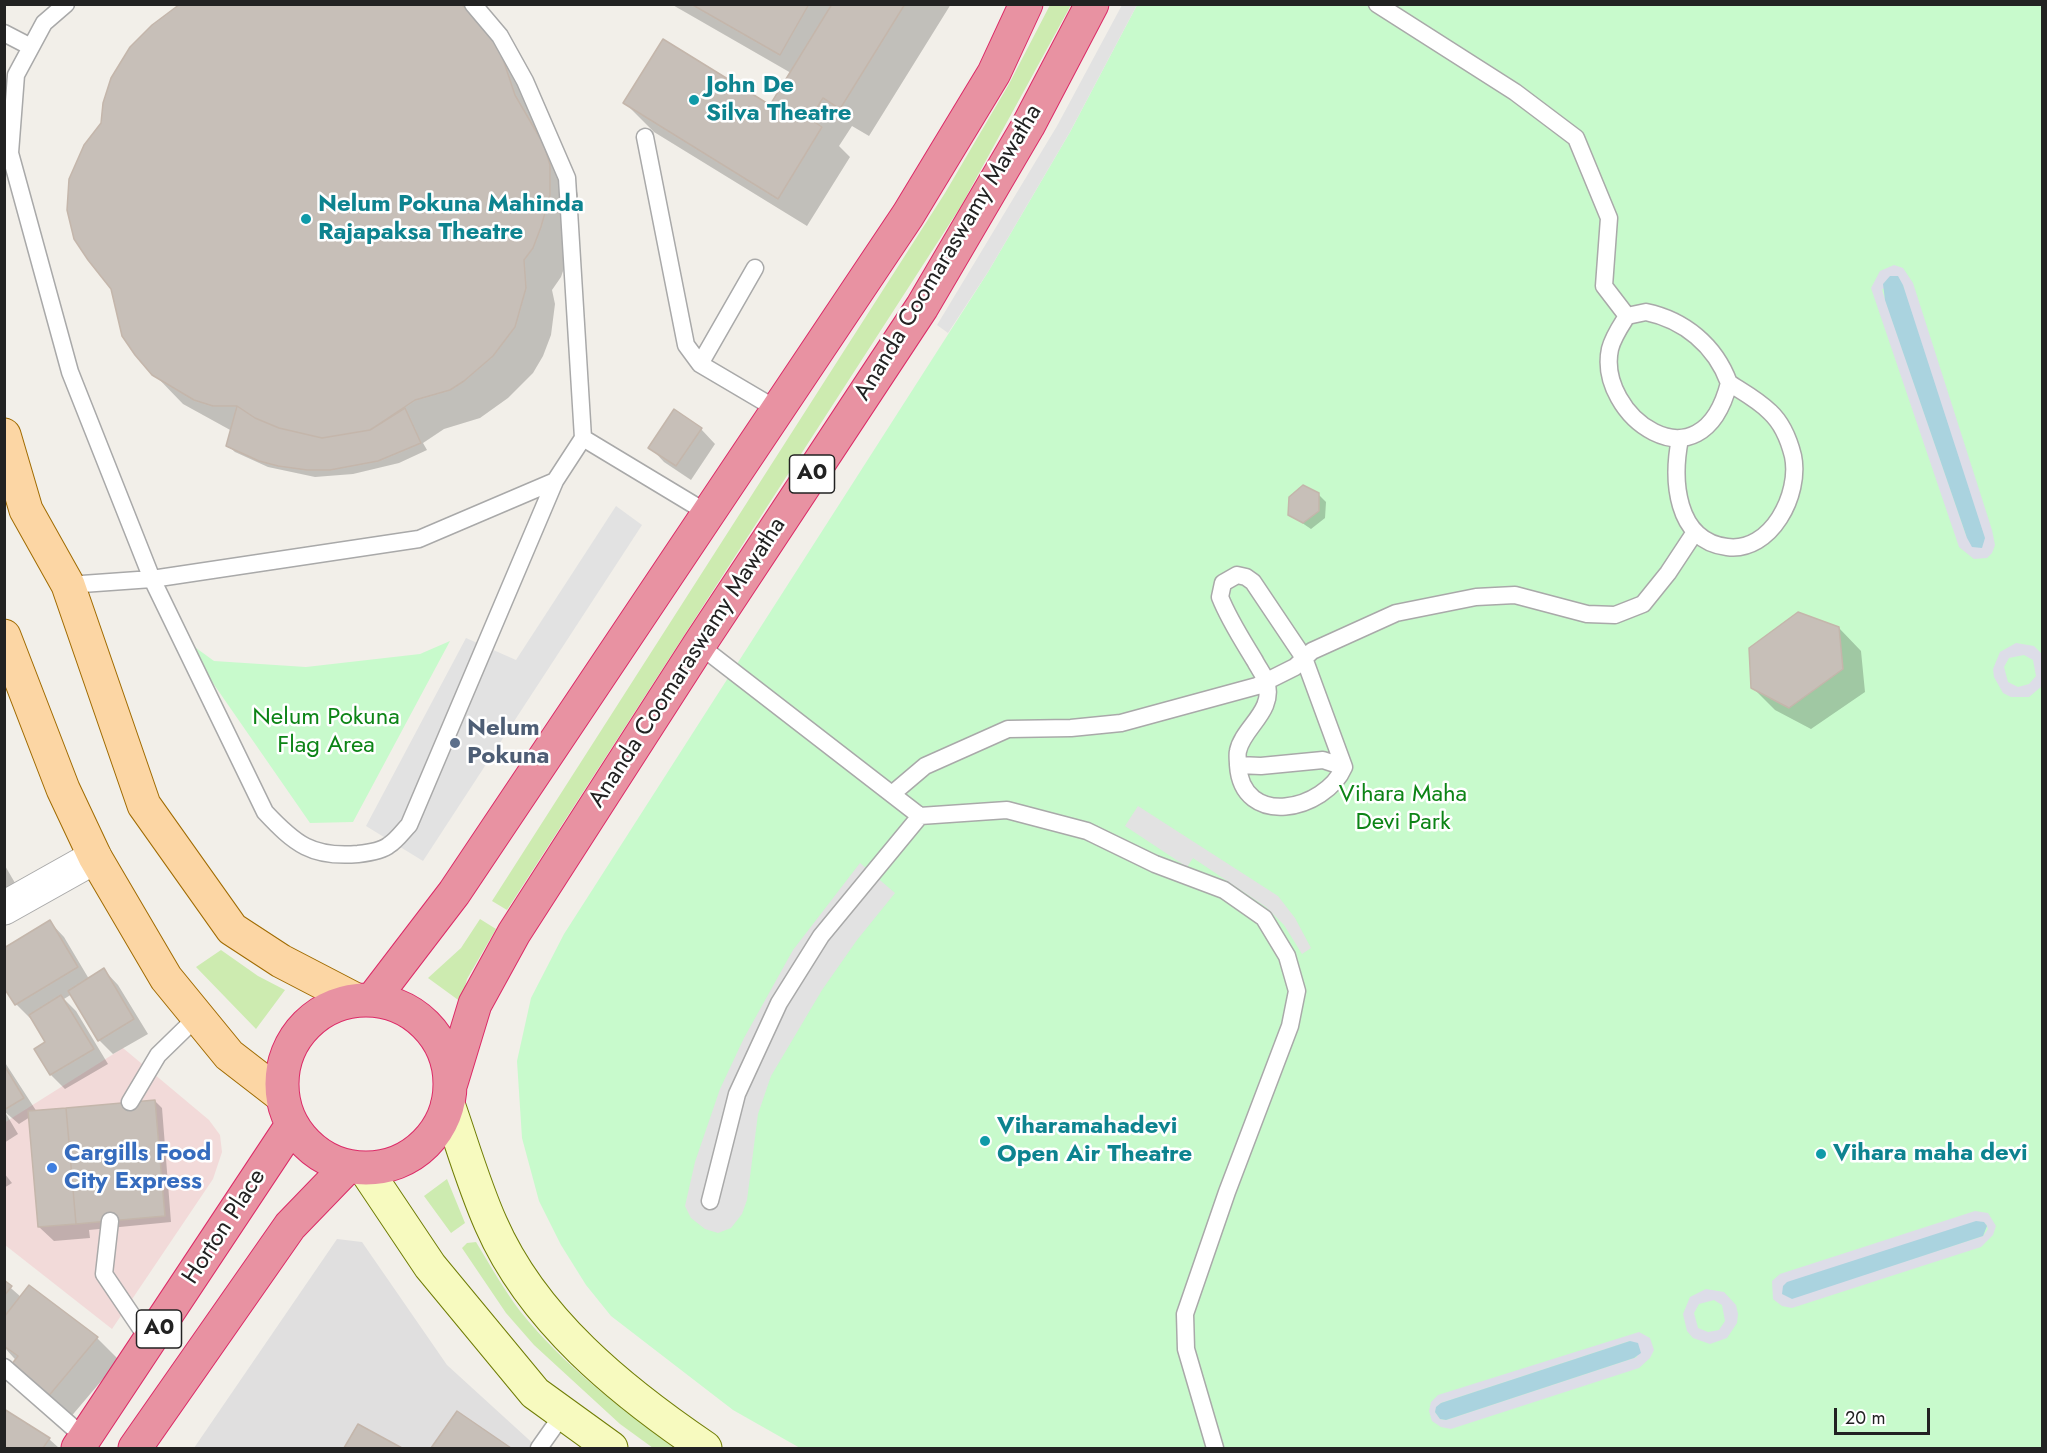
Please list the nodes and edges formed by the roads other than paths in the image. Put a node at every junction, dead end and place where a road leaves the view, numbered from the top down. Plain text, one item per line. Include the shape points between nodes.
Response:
1 (66, 4) edge
2 (472, 4) edge
3 (1026, 4) edge
4 (1092, 4) edge
5 (1377, 4) edge
6 (4, 33) edge
7 (31, 47) junction
8 (645, 137) dead end
9 (755, 268) dead end
10 (1627, 316) junction
11 (700, 364) junction
12 (1729, 383) junction
13 (778, 410) junction
14 (4, 435) edge
15 (583, 438) junction
16 (1680, 440) junction
17 (555, 481) junction
18 (709, 514) junction
19 (1695, 532) junction
20 (152, 579) junction
21 (68, 585) junction
22 (4, 636) edge
23 (699, 645) junction
24 (1304, 658) junction
25 (1266, 681) junction
26 (1238, 765) junction
27 (1344, 767) junction
28 (892, 794) junction
29 (920, 816) junction
30 (95, 857) junction
31 (4, 908) edge
32 (364, 1000) junction
33 (196, 1018) junction
34 (450, 1093) junction
35 (130, 1102) dead end
36 (287, 1111) junction
37 (356, 1168) junction
38 (710, 1201) dead end
39 (110, 1221) dead end
40 (150, 1342) junction
41 (4, 1367) edge
42 (563, 1414) junction
43 (81, 1443) edge
44 (135, 1449) edge
45 (539, 1449) edge
46 (611, 1449) edge
47 (705, 1449) edge
48 (1215, 1449) edge

1 - 7 lane via 44,23
2 - 15 lane via 500,36 525,81 567,178
3 - 13 highway, A0 via 994,73 908,215
4 - 23 highway, Ananda Coomaraswamy Mawatha / A0 via 1029,126 922,307
5 - 10 lane via 1515,92 1576,138 1610,218 1604,286
6 - 7 lane
7 - 20 lane via 16,75 10,153 70,372
8 - 11 lane via 686,345
9 - 11 lane
10 - 12 lane via 1646,312 1680,324 1714,354
10 - 16 lane via 1610,349 1613,385 1648,430
11 - 13 lane
12 - 16 lane via 1723,405 1712,421 1700,432
12 - 19 lane via 1771,412 1784,429 1796,471 1791,498 1780,519 1763,536 1743,546 1727,548
13 - 18 highway, A0
14 - 21 main road via 26,510
15 - 17 lane
15 - 18 lane
16 - 19 lane via 1676,457 1680,502 1684,519
17 - 20 lane via 419,539
17 - 20 lane via 409,825 388,847 364,854 332,856 309,849 286,835 265,812
18 - 32 highway, A0 via 454,893
19 - 24 lane via 1643,604 1616,615 1587,614 1515,595 1476,597 1396,613 1338,637
20 - 21 lane
21 - 32 main road via 144,805 232,929 281,961
22 - 30 main road via 63,789
23 - 28 lane
23 - 34 highway, Ananda Coomaraswamy Mawatha / A0 via 514,933 475,1004
24 - 25 lane via 1295,667
24 - 25 lane via 1253,582 1237,575 1228,578 1220,597
24 - 27 lane
25 - 26 lane via 1267,699 1238,750
25 - 28 lane via 1121,723 1008,729 925,766
26 - 27 lane via 1323,760
26 - 27 lane via 1249,792 1266,807 1285,809 1338,781
28 - 29 lane
29 - 38 lane via 820,936 779,1003 737,1094
29 - 48 lane via 1006,810 1087,831 1155,864 1224,890 1264,918 1287,956 1297,991 1290,1026 1185,1314 1186,1349
30 - 31 street
30 - 33 main road via 166,978
32 - 34 highway via 397,1005 419,1017 436,1036 447,1058
32 - 36 highway, A0 via 330,1007 308,1022 283,1069
33 - 35 lane via 158,1055
33 - 36 main road
34 - 37 highway, A0 via 437,1130 418,1151 393,1165
34 - 47 main road via 490,1224 517,1274 590,1361
36 - 37 highway via 306,1144 324,1158
36 - 40 highway, Horton Place / A0
37 - 42 main road via 430,1266 535,1393
37 - 44 highway, A0 via 290,1226
39 - 40 lane via 104,1274
40 - 43 highway, Horton Place / A0
41 - 43 lane
42 - 45 lane
42 - 46 main road

